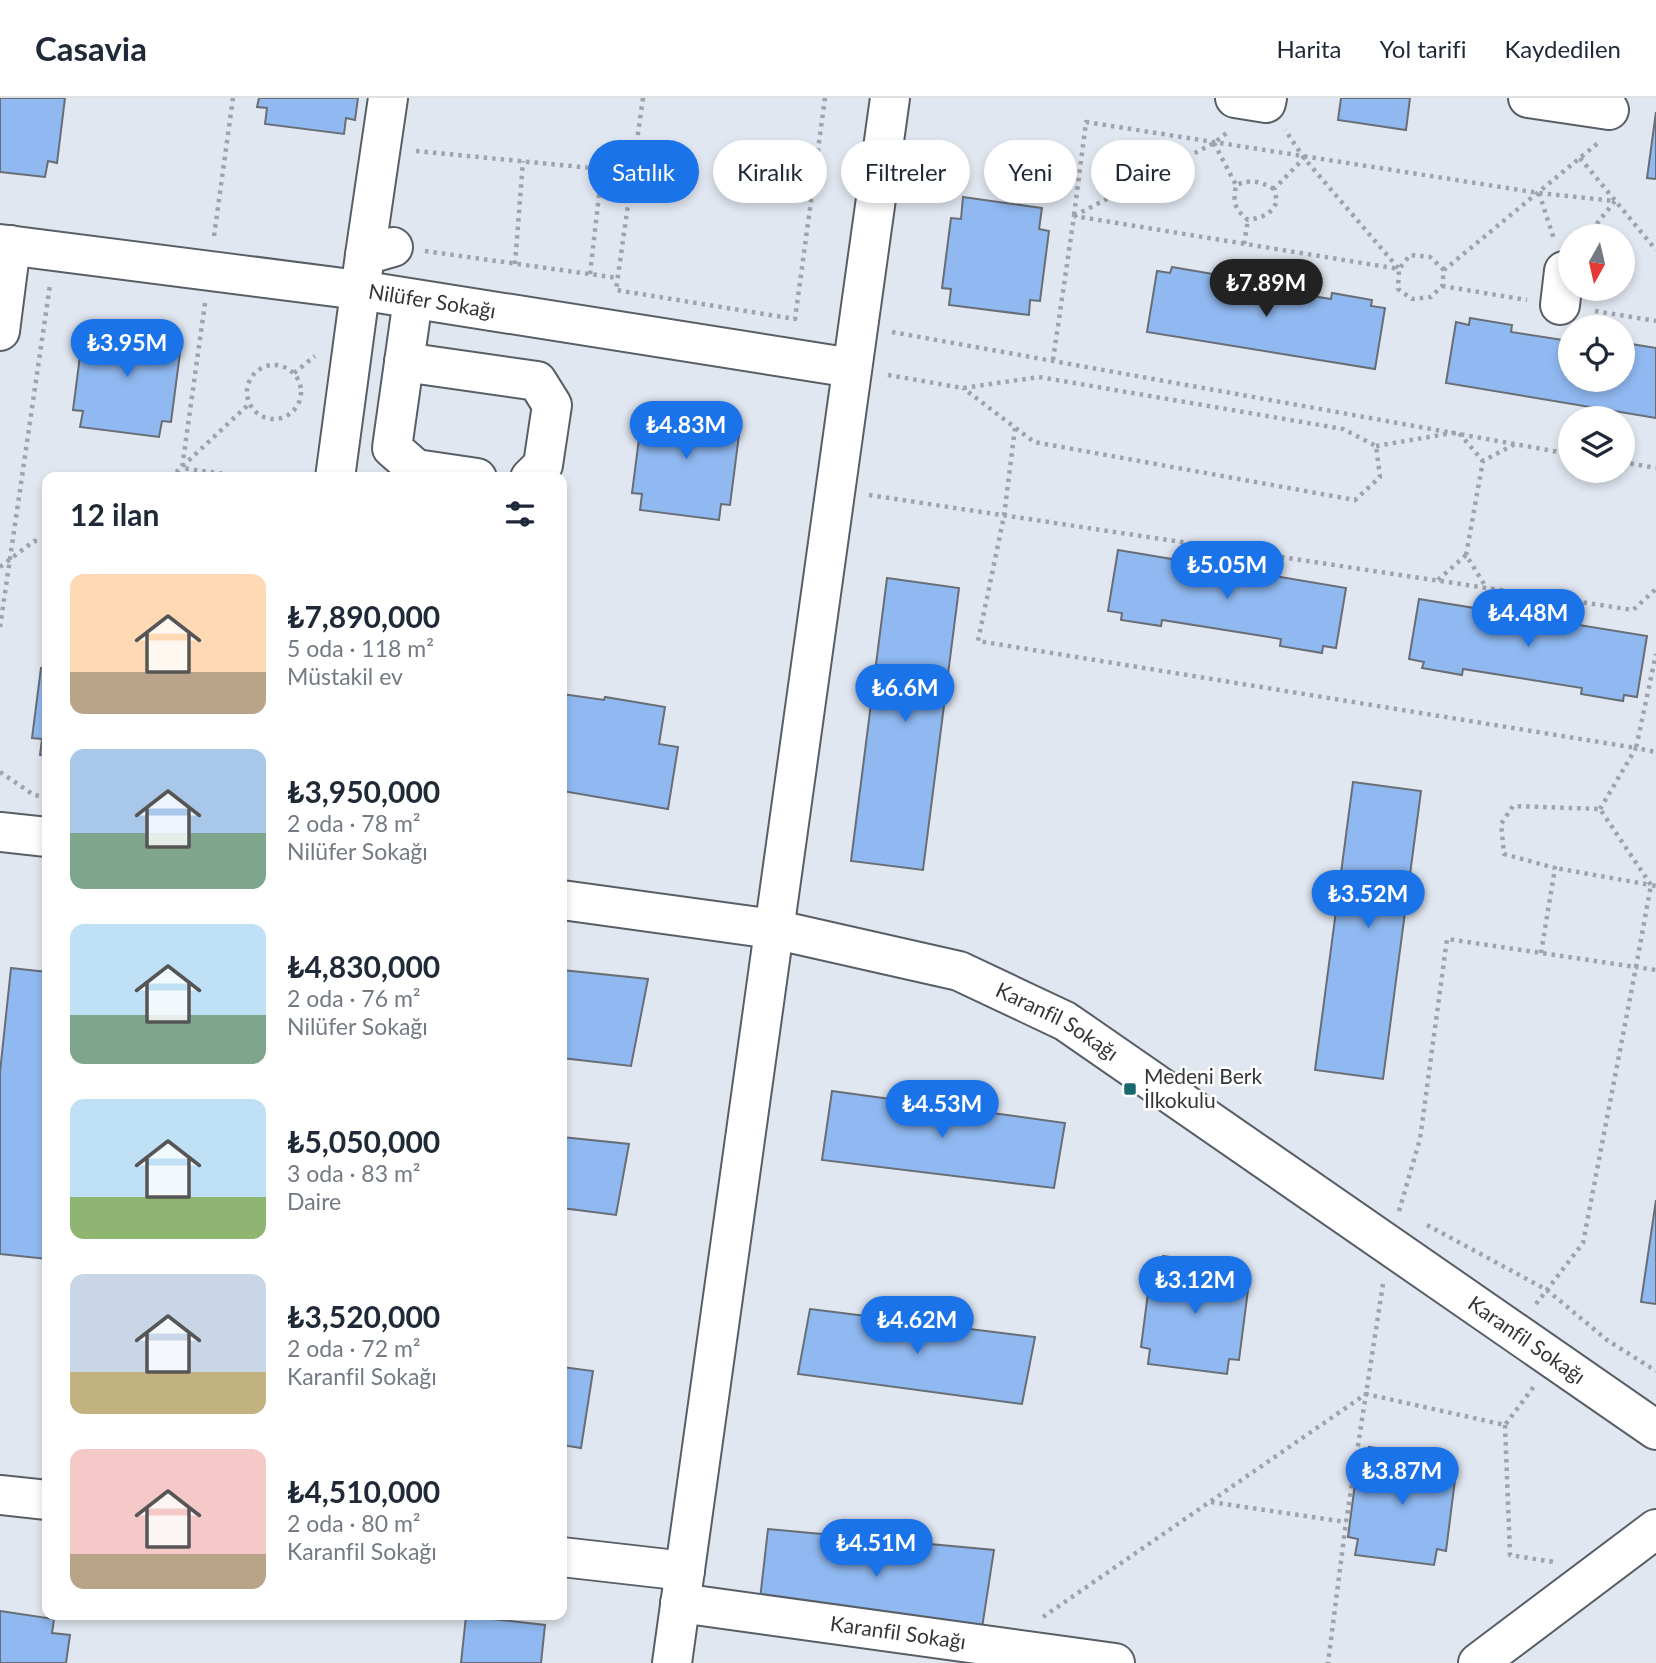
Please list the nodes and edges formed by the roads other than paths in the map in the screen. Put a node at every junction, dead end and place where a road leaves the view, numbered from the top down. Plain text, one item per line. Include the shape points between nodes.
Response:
1 (388, 98) edge
2 (890, 98) edge
3 (1528, 98) edge
4 (1609, 110) road end
5 (6, 245) edge
6 (368, 278) junction
7 (413, 299) junction
8 (0, 331) edge
9 (404, 362) junction
10 (852, 368) junction
11 (336, 472) edge
12 (436, 472) edge
13 (536, 472) edge
14 (0, 832) edge
15 (42, 836) edge
16 (567, 901) edge
17 (773, 929) junction
18 (1656, 1430) edge
19 (0, 1495) edge
20 (42, 1499) edge
21 (1656, 1529) edge
22 (567, 1558) edge
23 (682, 1587) junction
24 (672, 1663) edge
25 (1115, 1663) edge
26 (1478, 1663) edge

1 - 6 street
2 - 10 street
3 - 4 street
5 - 6 street, Nilüfer Sokağı via 201,285
5 - 8 street, Nilüfer Sokağı
6 - 7 street, Nilüfer Sokağı
6 - 11 street
7 - 9 street
7 - 10 street, Nilüfer Sokağı
9 - 12 street via 392,448 416,469
9 - 13 street via 537,381 552,405 543,465
10 - 17 street
14 - 15 street
16 - 17 street, Karanfil Sokağı
17 - 18 street, Karanfil Sokağı via 959,971 1065,1021
17 - 23 street
19 - 20 street
21 - 26 street
22 - 23 street, Karanfil Sokağı
23 - 24 street
23 - 25 street, Karanfil Sokağı

